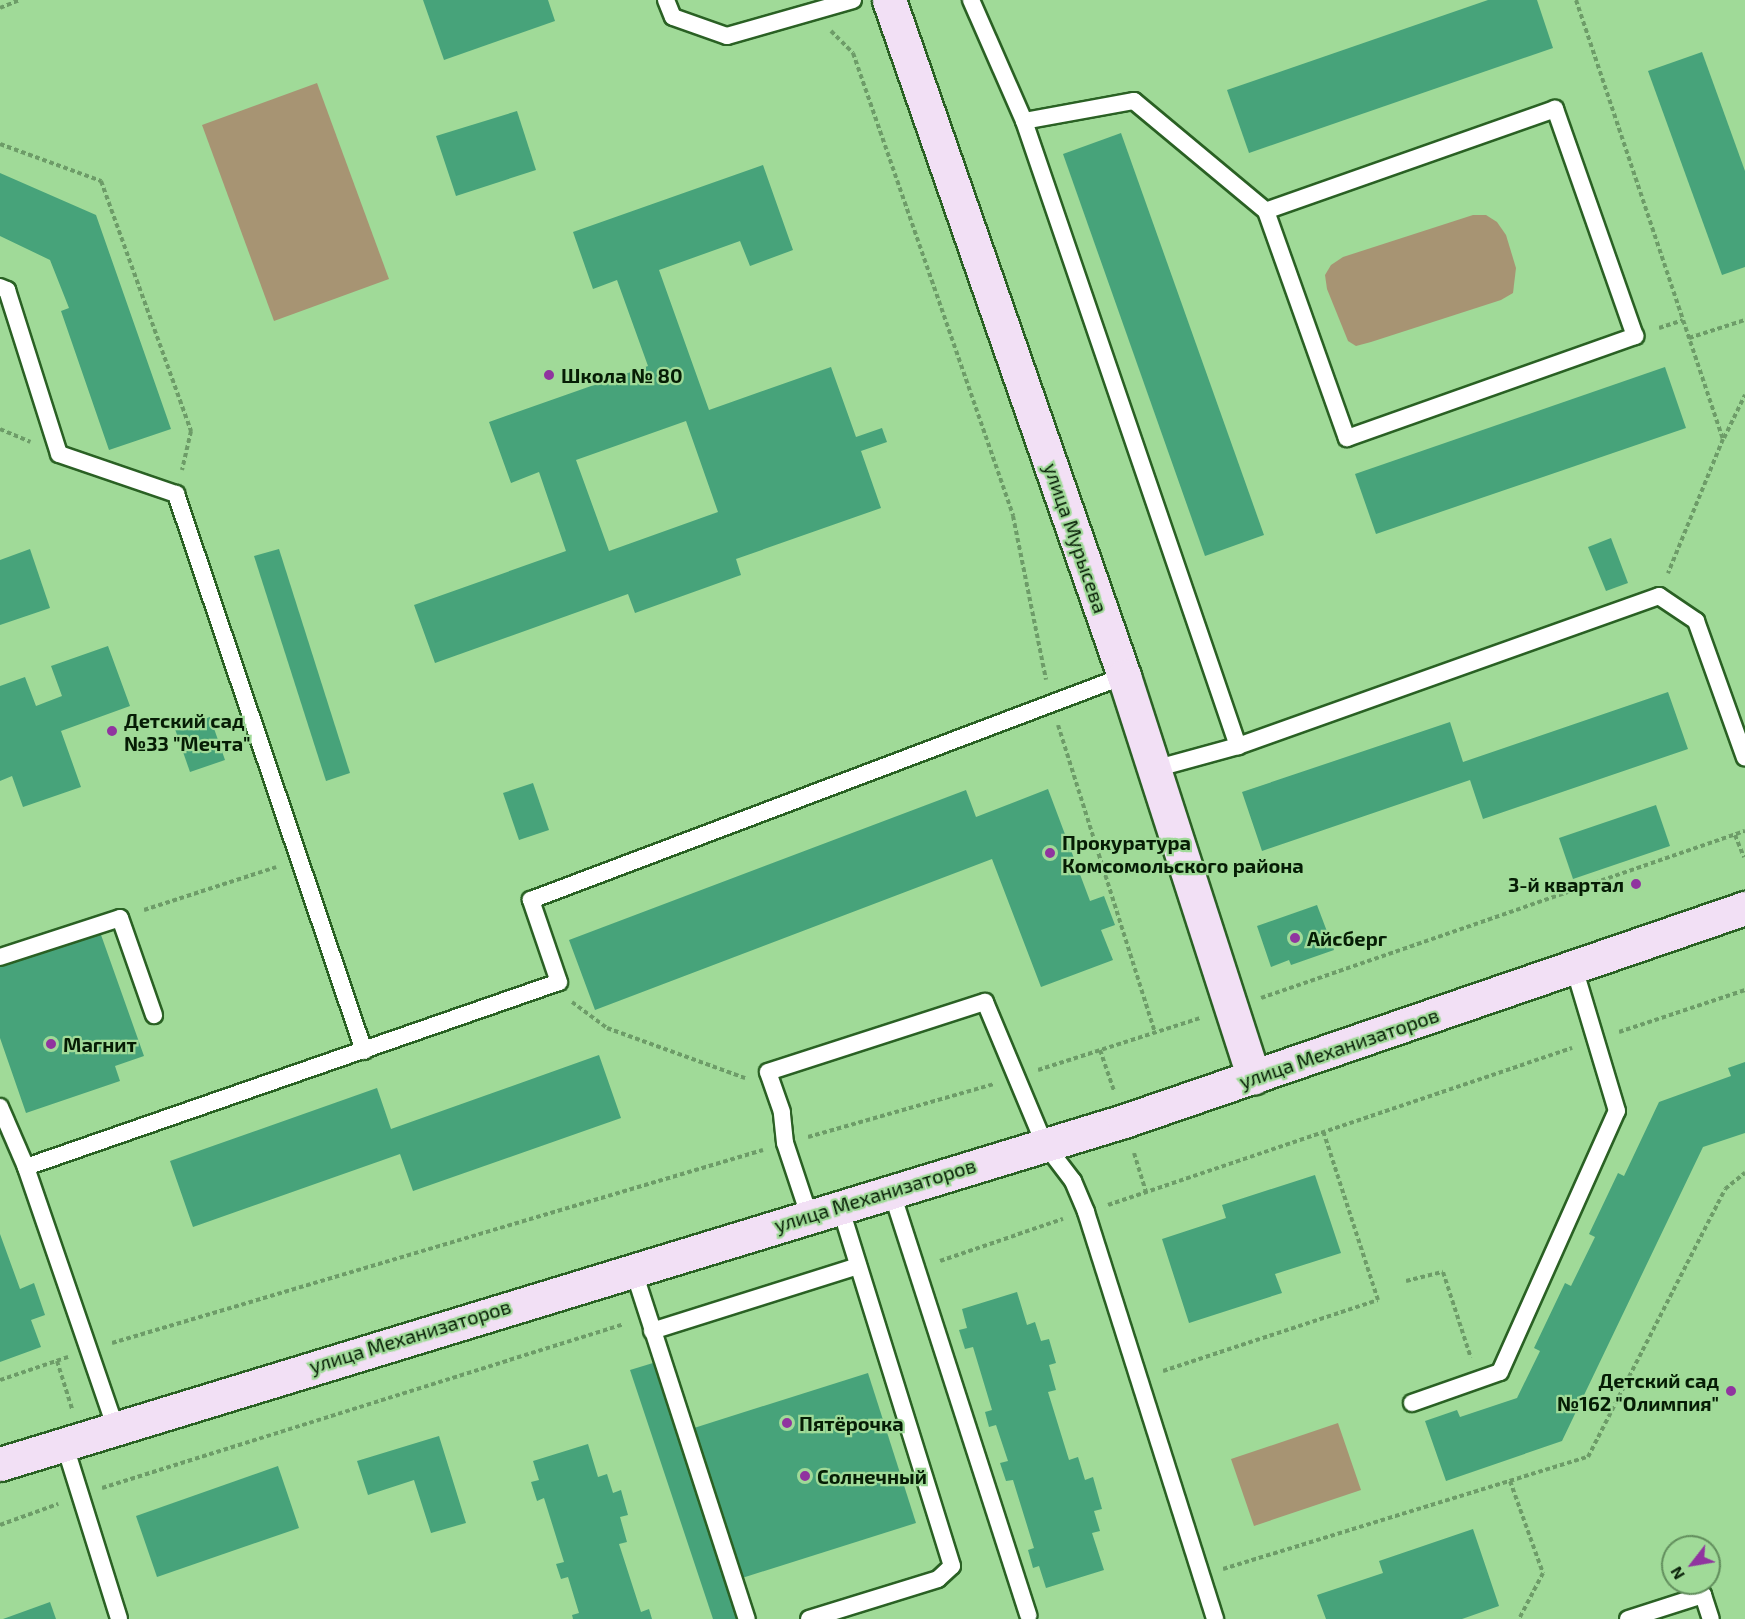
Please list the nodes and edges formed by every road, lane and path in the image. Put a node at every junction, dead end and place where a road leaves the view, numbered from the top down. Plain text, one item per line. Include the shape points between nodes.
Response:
1 (20, 0) edge
2 (666, 0) edge
3 (853, 0) edge
4 (889, 0) edge
5 (971, 0) edge
6 (1576, 0) edge
7 (0, 8) edge
8 (817, 9) junction
9 (1024, 121) junction
10 (0, 144) edge
11 (1266, 211) junction
12 (0, 287) edge
13 (1745, 320) edge
14 (1689, 338) junction
15 (1745, 395) edge
16 (1723, 439) junction
17 (176, 494) junction
18 (1659, 596) junction
19 (1124, 676) junction
20 (1052, 704) junction
21 (1238, 746) junction
22 (1745, 758) edge
23 (1154, 769) junction
24 (1745, 831) edge
25 (1735, 835) junction
26 (1744, 857) edge
27 (300, 860) junction
28 (1745, 908) edge
29 (120, 918) junction
30 (0, 957) edge
31 (1574, 968) junction
32 (549, 986) junction
33 (1745, 990) edge
34 (1232, 1008) junction
35 (154, 1015) dead end
36 (1155, 1033) junction
37 (1616, 1033) dead end
38 (1583, 1044) dead end
39 (364, 1051) junction
40 (1019, 1076) junction
41 (1254, 1078) junction
42 (774, 1088) junction
43 (0, 1107) edge
44 (1323, 1131) junction
45 (785, 1143) junction
46 (1044, 1143) junction
47 (26, 1167) junction
48 (1745, 1173) edge
49 (891, 1190) junction
50 (840, 1206) junction
51 (1086, 1212) junction
52 (809, 1215) junction
53 (858, 1266) junction
54 (916, 1268) junction
55 (633, 1269) junction
56 (1406, 1281) dead end
57 (650, 1324) junction
58 (88, 1350) junction
59 (1157, 1373) dead end
60 (1478, 1379) junction
61 (0, 1380) edge
62 (1412, 1403) dead end
63 (115, 1426) junction
64 (64, 1443) junction
65 (0, 1464) edge
66 (1510, 1481) junction
67 (81, 1496) junction
68 (0, 1525) edge
69 (1220, 1570) dead end
70 (1028, 1615) dead end
71 (1217, 1618) edge
72 (119, 1619) edge
73 (747, 1619) edge
74 (809, 1619) edge
75 (1519, 1619) edge
76 (1628, 1619) edge
77 (1711, 1619) edge

1 - 7 path
2 - 8 lane via 673,17 727,36
3 - 8 lane
4 - 19 main road, улица Мурысева
5 - 9 lane
6 - 14 path
8 - 20 path via 831,31 853,53 1012,516
9 - 11 lane via 1134,101
9 - 21 lane
10 - 17 path via 100,181 191,431
11 - 11 lane via 1347,438 1635,336 1555,109
12 - 17 lane via 7,290 59,454
13 - 14 path
14 - 16 path
15 - 16 path
16 - 18 path
17 - 27 lane
18 - 21 lane
18 - 22 lane via 1696,621
19 - 20 lane
19 - 23 main road, улица Мурысева
20 - 32 lane via 531,900 559,982
20 - 36 path
21 - 23 lane
23 - 34 main road, улица Мурысева
24 - 25 path
25 - 26 path
25 - 34 path
27 - 29 path
27 - 39 lane
28 - 31 main road, улица Механизаторов
29 - 30 lane
29 - 35 lane
31 - 41 main road, улица Механизаторов
31 - 60 lane via 1617,1111 1500,1372
32 - 39 lane
32 - 42 path via 608,1028
33 - 37 path
34 - 36 path
34 - 41 main road, улица Мурысева
36 - 40 path
38 - 44 path
39 - 47 lane
40 - 42 lane via 985,1002 768,1072
40 - 45 path
40 - 46 lane
41 - 46 main road, улица Механизаторов
42 - 45 lane via 782,1112
43 - 47 lane
44 - 51 path
44 - 59 path via 1378,1300
45 - 52 lane
45 - 58 path
46 - 49 main road, улица Механизаторов
46 - 51 lane via 1073,1181
47 - 58 lane
48 - 66 path via 1725,1189 1588,1457
49 - 50 main road, улица Механизаторов
49 - 54 lane
50 - 52 main road, улица Механизаторов
50 - 53 lane
51 - 54 path
51 - 71 lane
52 - 55 main road, улица Механизаторов
53 - 57 lane
53 - 74 lane via 952,1566 938,1579
54 - 70 lane
55 - 57 lane
55 - 63 main road, улица Механизаторов
56 - 60 path via 1443,1272
57 - 67 path
57 - 73 lane
58 - 61 path
58 - 63 lane
60 - 62 lane
63 - 64 main road, улица Механизаторов
64 - 65 main road, улица Механизаторов
64 - 67 lane
66 - 69 path
66 - 75 path via 1543,1573
67 - 68 path
67 - 72 lane
76 - 77 lane via 1703,1595

